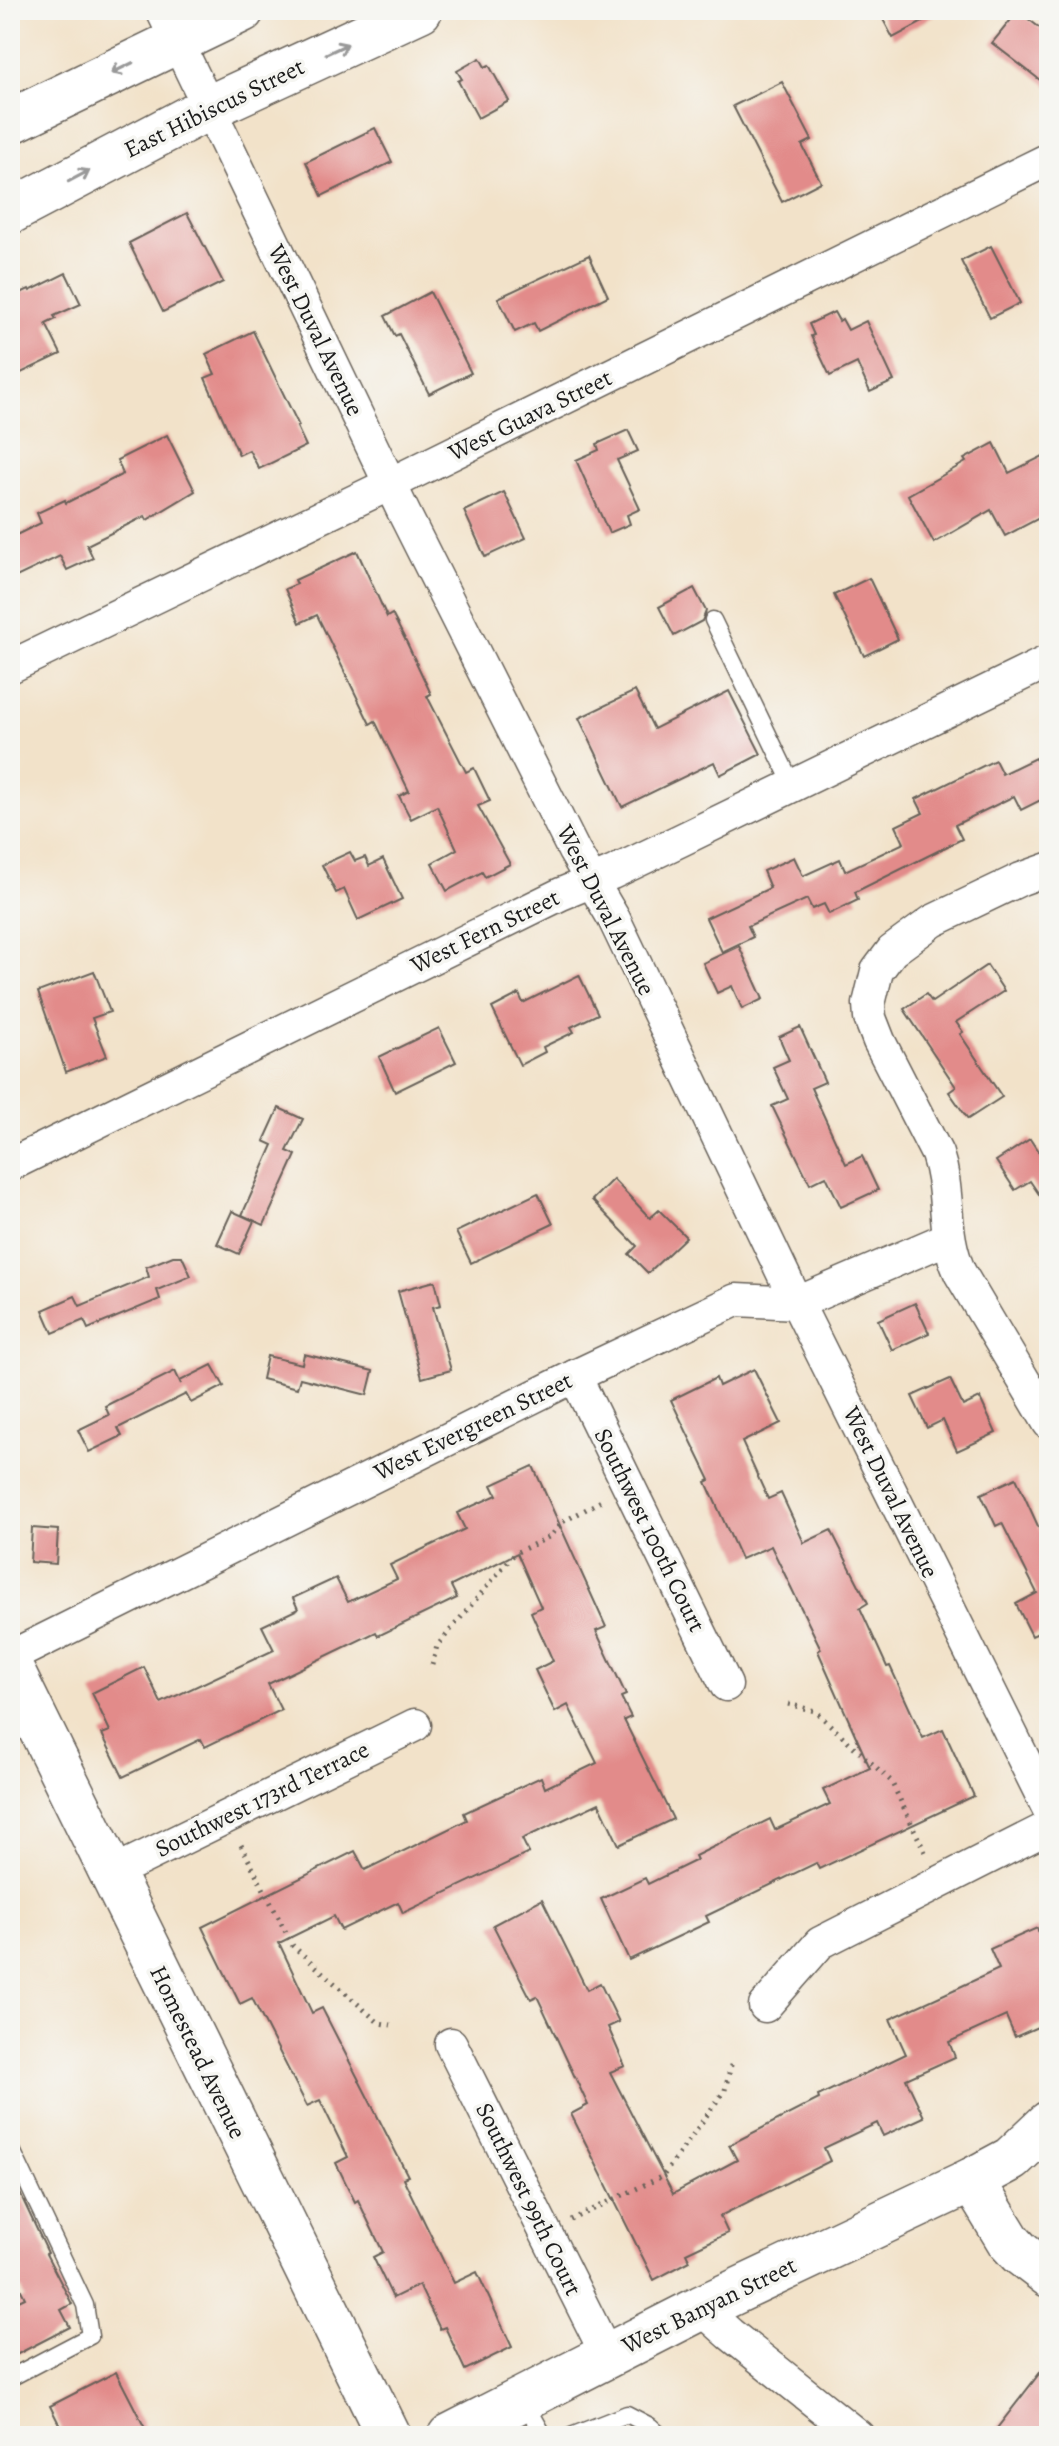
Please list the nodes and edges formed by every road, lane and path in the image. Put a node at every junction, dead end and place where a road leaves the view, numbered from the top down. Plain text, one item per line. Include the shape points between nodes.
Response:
1 (242, 10) edge
2 (420, 10) edge
3 (170, 25) edge
4 (208, 108) junction
5 (10, 122) edge
6 (1049, 159) edge
7 (10, 212) edge
8 (390, 484) junction
9 (713, 620) dead end
10 (1049, 661) edge
11 (10, 667) edge
12 (793, 786) junction
13 (1049, 869) edge
14 (592, 882) junction
15 (10, 1165) edge
16 (948, 1238) junction
17 (797, 1303) junction
18 (575, 1376) junction
19 (1049, 1423) edge
20 (601, 1501) dead end
21 (10, 1657) edge
22 (432, 1665) dead end
23 (10, 1667) edge
24 (726, 1685) dead end
25 (788, 1704) dead end
26 (415, 1725) dead end
27 (1049, 1810) edge
28 (1049, 1827) edge
29 (241, 1845) dead end
30 (927, 1856) dead end
31 (110, 1874) junction
32 (765, 2006) dead end
33 (391, 2025) dead end
34 (451, 2044) dead end
35 (732, 2061) dead end
36 (1049, 2123) edge
37 (10, 2146) edge
38 (972, 2180) junction
39 (571, 2220) dead end
40 (1049, 2275) edge
41 (701, 2308) junction
42 (607, 2355) junction
43 (10, 2378) edge
44 (522, 2397) junction
45 (389, 2436) edge
46 (450, 2436) edge
47 (544, 2436) edge
48 (571, 2436) edge
49 (661, 2436) edge
50 (858, 2436) edge

1 - 3 street
4 -> 2 street, East Hibiscus Street
3 - 4 street, West Duval Avenue
3 -> 5 street
7 -> 4 street, East Hibiscus Street
4 - 8 street, West Duval Avenue
6 - 8 street, West Guava Street
8 - 11 street, West Guava Street
8 - 14 street, West Duval Avenue
9 - 12 lane
10 - 12 street, West Fern Street
12 - 14 street, West Fern Street
13 - 16 street via 933,921 884,959 872,987 874,1028 942,1169
14 - 15 street, West Fern Street
14 - 17 street, West Duval Avenue
16 - 17 street, West Evergreen Street
16 - 19 street via 960,1273
17 - 18 street, West Evergreen Street via 736,1300
17 - 27 street, West Duval Avenue
18 - 21 street, West Evergreen Street
18 - 24 street, Southwest 100th Court
20 - 22 path via 515,1553 437,1646
23 - 31 street, Homestead Avenue
25 - 30 path via 815,1711 891,1781
26 - 31 street, Southwest 173rd Terrace
28 - 32 street via 820,1943
29 - 33 path via 293,1946 379,2023
31 - 45 street, Homestead Avenue
34 - 42 street, Southwest 99th Court
35 - 39 path via 725,2090 663,2176
36 - 38 street, West Banyan Street via 1011,2159
37 - 43 lane via 85,2305 90,2336
38 - 40 street via 1009,2241
38 - 41 street, West Banyan Street
41 - 42 street, West Banyan Street
41 - 50 street
42 - 44 street, West Banyan Street
44 - 46 street, West Banyan Street
44 - 47 lane
48 - 49 lane via 627,2414

